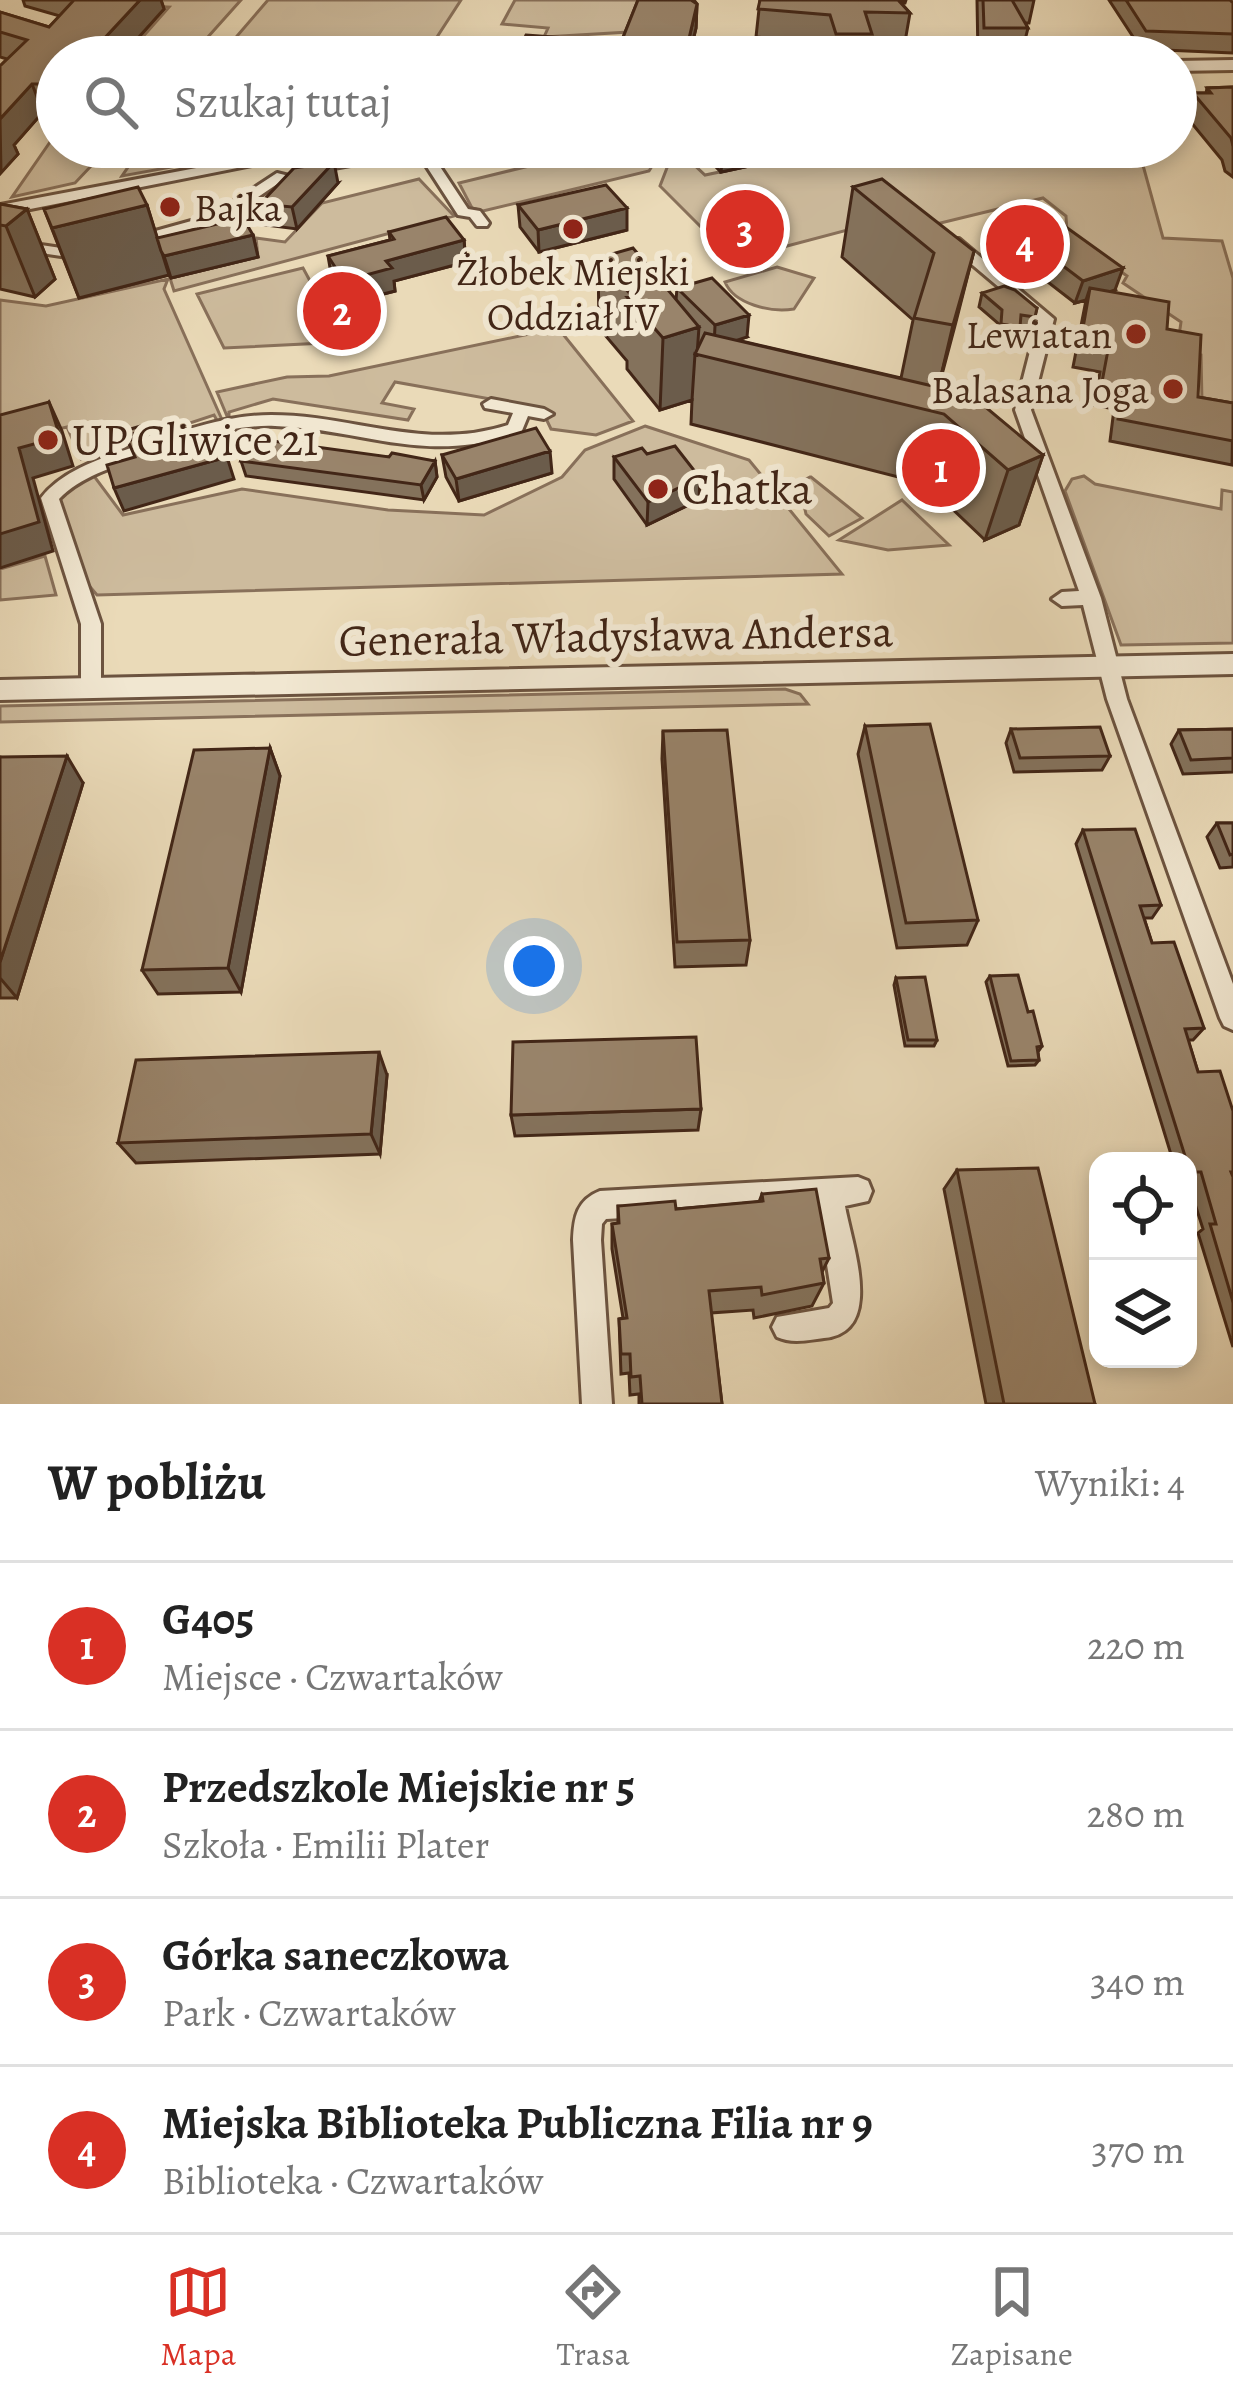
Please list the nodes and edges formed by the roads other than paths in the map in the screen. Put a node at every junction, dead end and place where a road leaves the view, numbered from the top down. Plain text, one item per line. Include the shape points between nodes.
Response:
1 (1233, 65) edge
2 (1197, 66) edge
3 (273, 168) edge
4 (278, 168) edge
5 (434, 168) edge
6 (0, 210) edge
7 (482, 224) dead end
8 (948, 236) edge
9 (0, 243) edge
10 (491, 404) dead end
11 (522, 411) junction
12 (544, 414) dead end
13 (1022, 453) edge
14 (1044, 459) junction
15 (1091, 598) junction
16 (1063, 599) dead end
17 (1233, 664) edge
18 (1111, 668) junction
19 (91, 687) junction
20 (0, 690) edge
21 (1233, 1018) edge
22 (787, 1327) edge
23 (597, 1404) edge

1 - 2 street
3 - 6 street
4 - 9 street via 218,218 68,253
5 - 7 street via 463,212
8 - 14 street via 1046,320 1023,410
10 - 11 street
11 - 12 street
11 - 19 street via 515,429 446,444 264,420 67,478 50,498 91,624
13 - 14 street
14 - 15 street
15 - 16 street
15 - 18 street
17 - 18 street, Generała Władysława Andersa
18 - 19 street, Generała Władysława Andersa
18 - 21 street
19 - 20 street, Generała Władysława Andersa
22 - 23 street via 837,1322 848,1306 843,1191 600,1205 588,1218 587,1240

